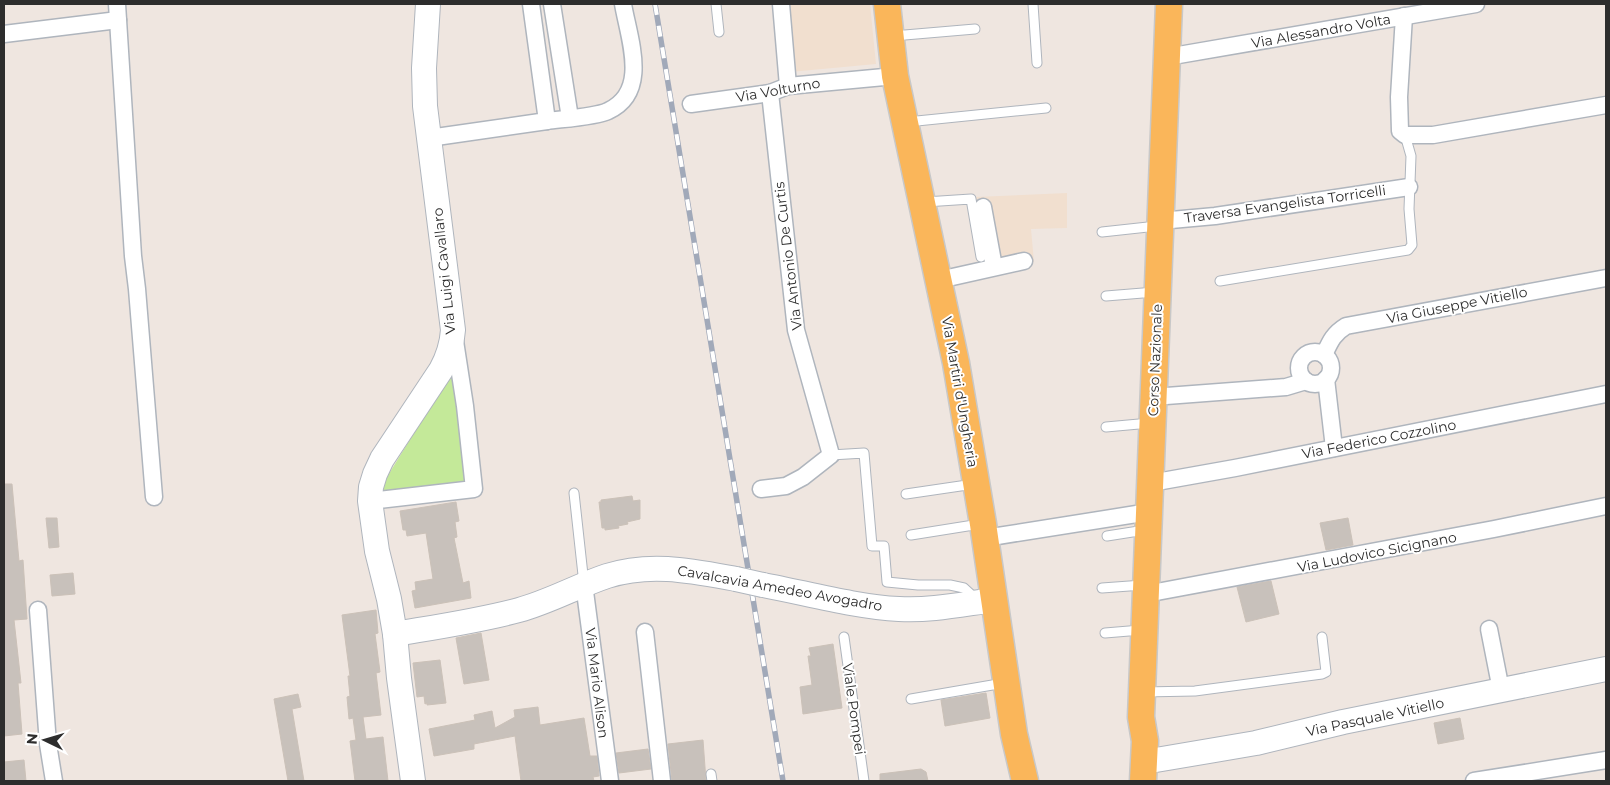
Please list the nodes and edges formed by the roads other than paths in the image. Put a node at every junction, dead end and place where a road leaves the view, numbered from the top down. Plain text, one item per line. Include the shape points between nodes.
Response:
1 (428, 4) edge
2 (531, 4) edge
3 (552, 4) edge
4 (623, 4) edge
5 (716, 4) edge
6 (780, 4) edge
7 (887, 4) edge
8 (1033, 4) edge
9 (1169, 4) edge
10 (1476, 4) edge
11 (118, 12) edge
12 (1404, 16) junction
13 (975, 29) dead end
14 (719, 32) dead end
15 (4, 34) edge
16 (891, 36) junction
17 (1167, 58) junction
18 (1037, 63) dead end
19 (895, 76) junction
20 (788, 86) junction
21 (770, 93) junction
22 (691, 104) dead end
23 (1606, 105) edge
24 (1046, 108) dead end
25 (570, 118) junction
26 (547, 121) junction
27 (904, 122) junction
28 (1405, 135) junction
29 (428, 138) junction
30 (1409, 187) junction
31 (922, 202) junction
32 (983, 207) dead end
33 (1160, 223) junction
34 (1102, 232) dead end
35 (981, 257) dead end
36 (1024, 261) dead end
37 (994, 267) junction
38 (1606, 278) edge
39 (939, 280) junction
40 (1220, 281) dead end
41 (1158, 292) junction
42 (1106, 296) dead end
43 (453, 330) junction
44 (1324, 355) junction
45 (1326, 379) junction
46 (1306, 381) junction
47 (1606, 394) edge
48 (1153, 396) junction
49 (1152, 422) junction
50 (1106, 427) dead end
51 (1334, 448) junction
52 (831, 456) junction
53 (1151, 483) junction
54 (976, 484) junction
55 (760, 488) dead end
56 (574, 493) dead end
57 (906, 494) dead end
58 (154, 497) dead end
59 (370, 501) junction
60 (1606, 506) edge
61 (1149, 521) junction
62 (984, 531) junction
63 (911, 535) dead end
64 (1107, 536) dead end
65 (584, 584) junction
66 (1102, 588) dead end
67 (1146, 589) junction
68 (986, 601) junction
69 (38, 610) dead end
70 (1489, 629) dead end
71 (1144, 630) junction
72 (645, 632) dead end
73 (1105, 633) dead end
74 (395, 634) junction
75 (844, 637) dead end
76 (1322, 637) dead end
77 (1606, 669) edge
78 (1006, 683) junction
79 (1501, 690) junction
80 (911, 699) dead end
81 (1141, 705) junction
82 (1606, 760) edge
83 (1140, 775) edge
84 (54, 781) edge
85 (413, 781) edge
86 (610, 781) edge
87 (662, 781) edge
88 (864, 781) edge
89 (1025, 781) edge
90 (1474, 781) edge

1 - 29 street, Via Luigi Cavallaro via 423,86
2 - 26 street
3 - 25 street
4 - 25 street via 635,68 628,95 606,112
5 - 14 lane
6 - 20 street
7 - 16 main road, Via Martiri d'Ungheria
8 - 18 lane
9 - 17 main road, Corso Nazionale
10 - 12 street, Via Alessandro Volta
11 - 15 street
11 - 58 street via 133,256
12 - 17 street, Via Alessandro Volta
12 - 28 street via 1399,97 1400,131
13 - 16 lane
16 - 19 main road, Via Martiri d'Ungheria
17 - 33 main road, Corso Nazionale
19 - 20 street, Via Volturno
19 - 27 main road, Via Martiri d'Ungheria
20 - 21 street, Via Volturno
21 - 22 street, Via Volturno
21 - 52 street, Via Antonio De Curtis via 796,330
23 - 28 street via 1433,136
24 - 27 lane
25 - 26 street
26 - 29 street
27 - 31 main road, Via Martiri d'Ungheria
28 - 30 lane via 1411,156
29 - 43 street, Via Luigi Cavallaro
30 - 33 street, Traversa Evangelista Torricelli
30 - 40 lane via 1412,245 1408,250
31 - 35 lane via 971,199
31 - 39 main road, Via Martiri d'Ungheria
32 - 37 street
33 - 34 lane
33 - 41 main road, Corso Nazionale
36 - 37 street
37 - 39 street
38 - 44 street, Via Giuseppe Vitiello via 1346,326 1336,332
39 - 54 main road, Via Martiri d'Ungheria
41 - 42 lane
41 - 48 main road, Corso Nazionale
43 - 59 street, Via Luigi Cavallaro via 447,359 382,459 375,474
43 - 59 street via 474,489
44 - 45 street via 1330,364
44 - 46 street via 1308,354 1301,362 1300,372
45 - 46 street via 1314,384
45 - 51 street
46 - 48 street via 1286,387
47 - 51 street, Via Federico Cozzolino
48 - 49 main road, Corso Nazionale
49 - 50 lane
49 - 53 main road, Corso Nazionale
51 - 53 street, Via Federico Cozzolino
52 - 55 street via 786,486
52 - 68 lane via 864,453 872,546 884,546 888,582 950,585 964,588
53 - 61 main road, Corso Nazionale
54 - 57 lane
54 - 62 main road, Via Martiri d'Ungheria
56 - 65 lane
59 - 74 street, Via Luigi Cavallaro
60 - 67 street, Via Ludovico Sicignano via 1271,572
61 - 62 street
61 - 64 lane
61 - 67 main road, Corso Nazionale
62 - 63 lane
62 - 68 main road, Via Martiri d'Ungheria
65 - 68 street, Cavalcavia Amedeo Avogadro, bridge via 622,572 682,569 869,606 900,609
65 - 74 street, Cavalcavia Amedeo Avogadro via 516,611
65 - 86 street, Via Mario Alison
66 - 67 lane
67 - 71 main road, Corso Nazionale
68 - 78 main road, Via Martiri d'Ungheria
69 - 84 street via 48,744
70 - 79 street
71 - 73 lane
71 - 81 main road, Corso Nazionale
72 - 87 street
74 - 85 street, Via Luigi Cavallaro
75 - 88 lane, Viale Pompei
76 - 81 lane via 1326,672 1322,674 1195,691
77 - 79 street, Via Pasquale Vitiello
78 - 80 lane
78 - 89 main road, Via Martiri d'Ungheria
79 - 83 street, Via Pasquale Vitiello via 1343,722
81 - 83 main road, Corso Nazionale via 1145,741
82 - 90 street

